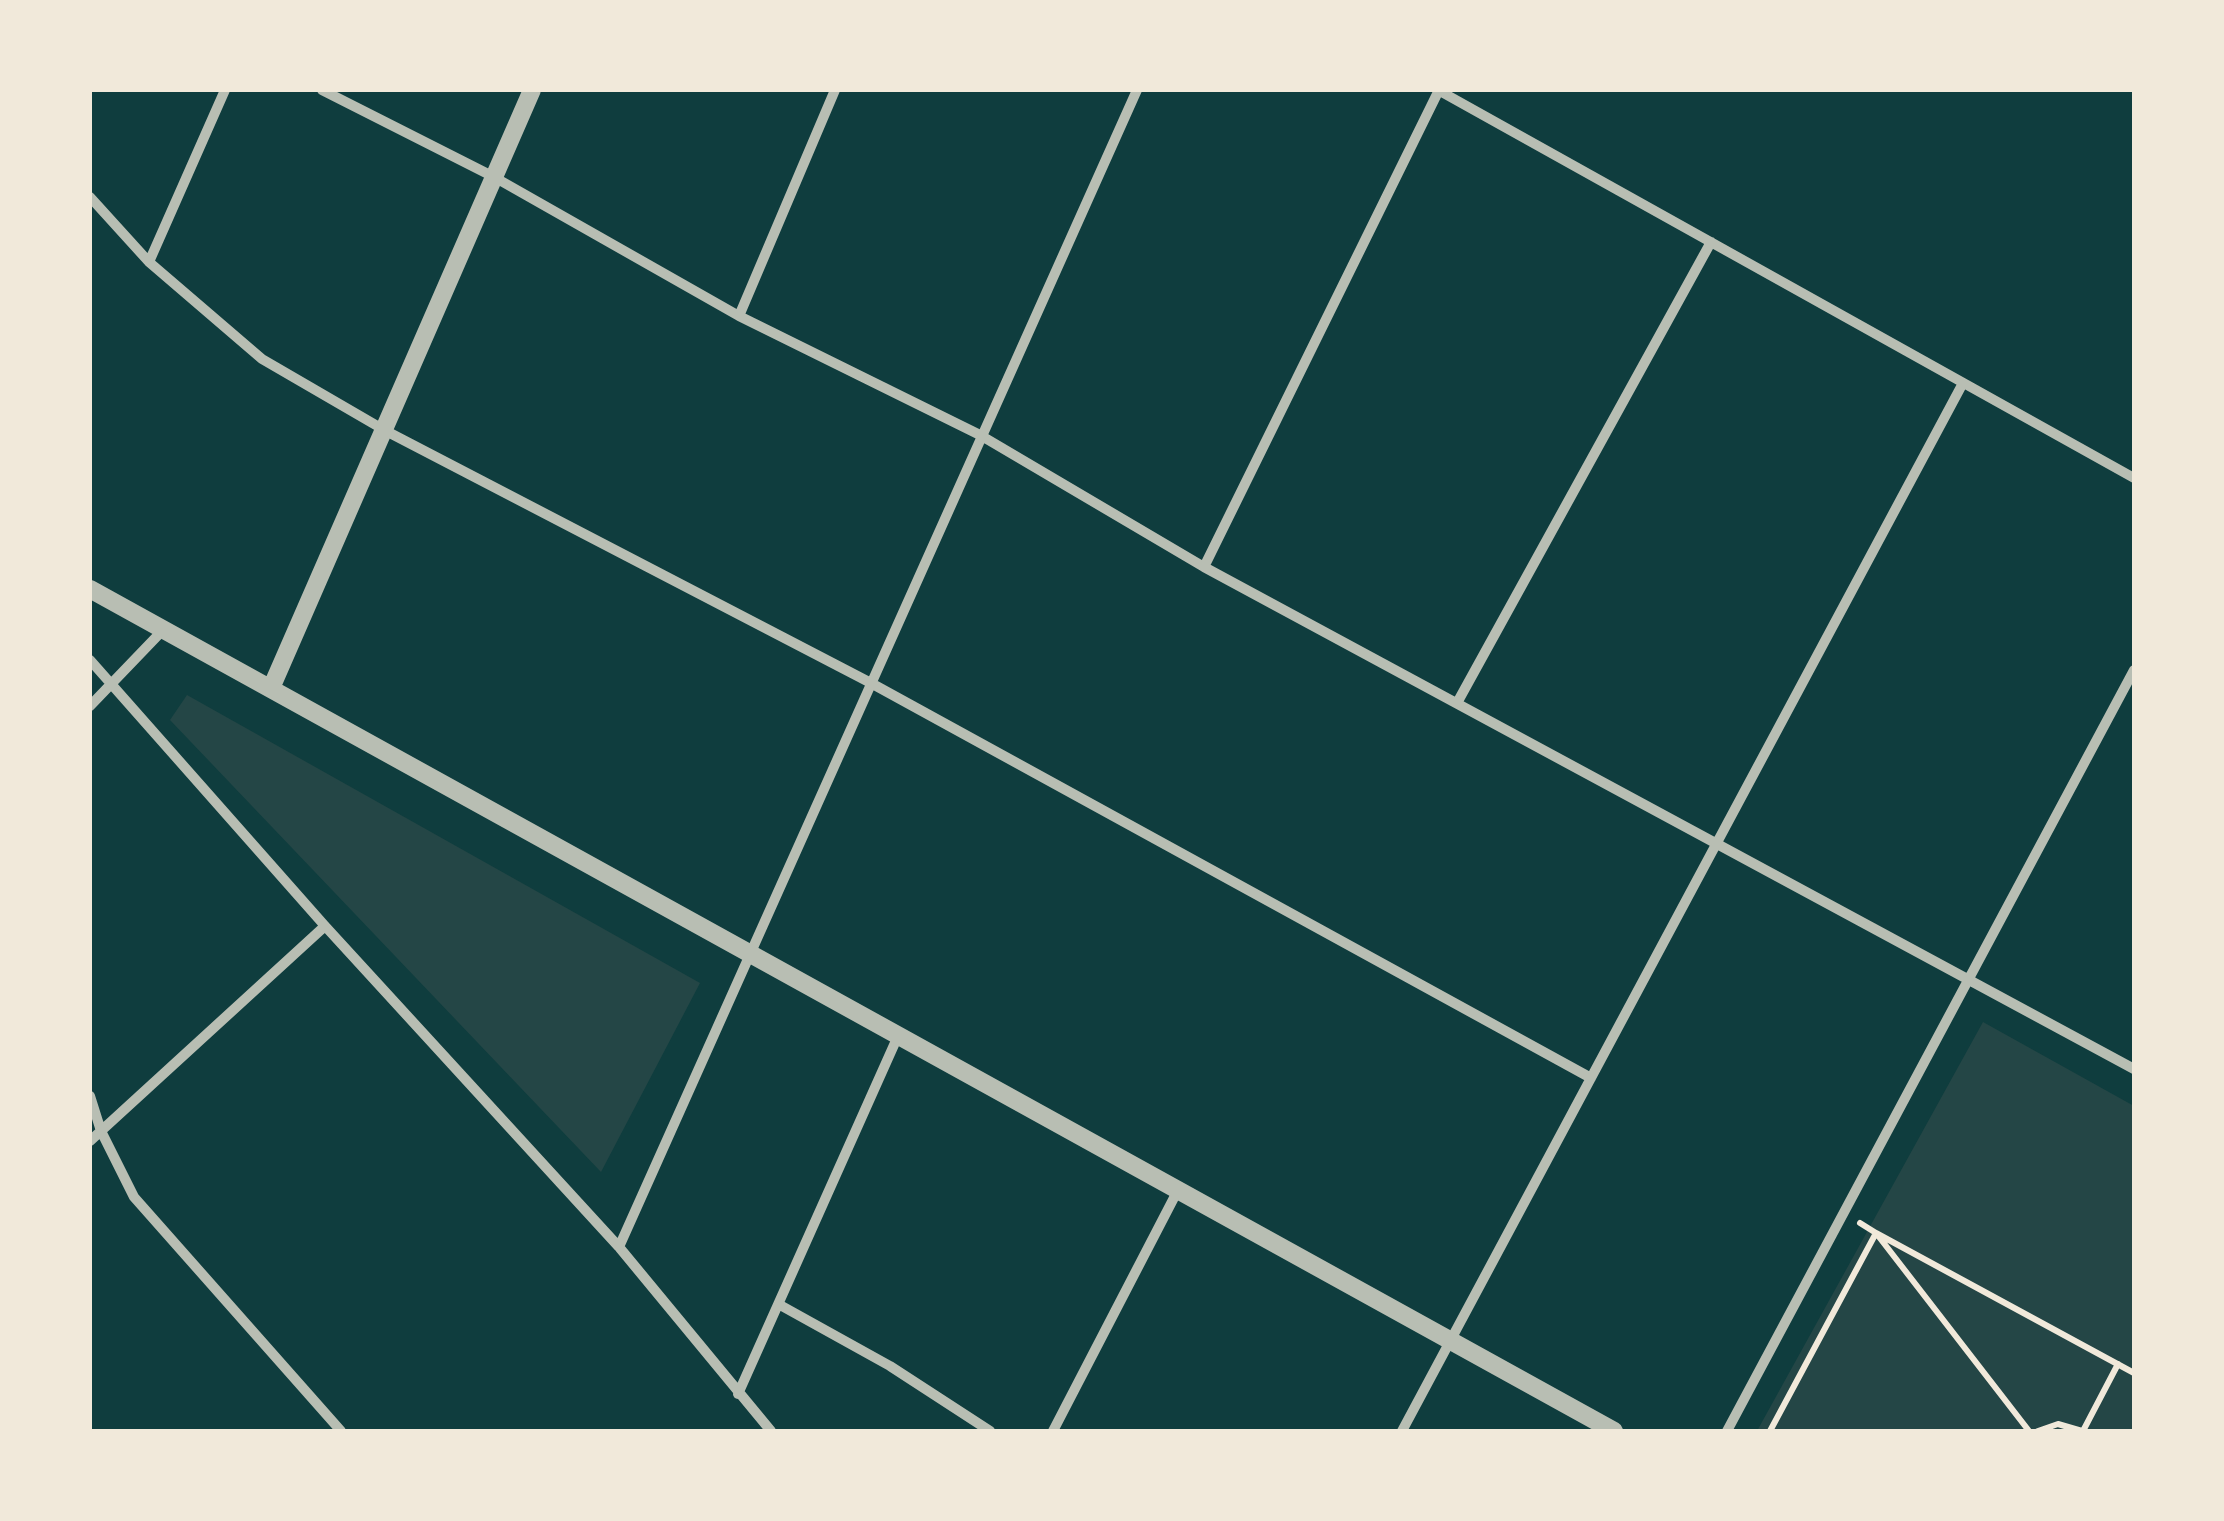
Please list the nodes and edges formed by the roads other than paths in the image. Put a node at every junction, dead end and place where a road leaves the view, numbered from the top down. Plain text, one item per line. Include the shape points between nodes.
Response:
1 (224, 90) edge
2 (322, 90) edge
3 (532, 90) edge
4 (835, 90) edge
5 (1137, 90) edge
6 (1439, 90) edge
7 (494, 178) junction
8 (90, 197) edge
9 (1711, 242) junction
10 (149, 262) junction
11 (739, 316) junction
12 (1963, 383) junction
13 (386, 430) junction
14 (980, 435) junction
15 (2134, 478) edge
16 (1204, 567) junction
17 (90, 589) edge
18 (163, 630) junction
19 (90, 660) edge
20 (2134, 670) edge
21 (869, 682) junction
22 (113, 685) junction
23 (272, 686) junction
24 (1458, 704) junction
25 (90, 706) edge
26 (1716, 843) junction
27 (325, 926) junction
28 (750, 954) junction
29 (1969, 980) junction
30 (898, 1036) junction
31 (2134, 1069) edge
32 (1591, 1078) junction
33 (90, 1096) edge
34 (100, 1132) junction
35 (90, 1141) edge
36 (1178, 1190) junction
37 (619, 1247) junction
38 (780, 1305) junction
39 (1450, 1340) junction
40 (738, 1394) junction
41 (342, 1431) edge
42 (770, 1431) edge
43 (990, 1431) edge
44 (1053, 1431) edge
45 (1402, 1431) edge
46 (1614, 1431) edge
47 (1727, 1431) edge

1 - 10 street
2 - 7 street
3 - 7 street
4 - 11 street
5 - 14 street
6 - 9 street
6 - 16 street
7 - 11 street
7 - 13 street
8 - 10 street
9 - 12 street
9 - 24 street
10 - 13 street via 262,359
11 - 14 street
12 - 15 street
12 - 26 street
13 - 21 street
13 - 23 street
14 - 16 street
14 - 21 street
16 - 24 street
17 - 18 street
18 - 22 street
18 - 23 street
19 - 22 street
20 - 29 street
21 - 28 street
21 - 32 street
22 - 25 street
22 - 27 street
23 - 28 street
24 - 26 street
26 - 29 street
26 - 32 street
27 - 34 street
27 - 37 street
28 - 30 street
28 - 37 street
29 - 31 street
29 - 47 street
30 - 36 street
30 - 38 street
32 - 39 street
33 - 34 street
34 - 35 street
34 - 41 street via 134,1197
36 - 39 street
36 - 44 street
37 - 40 street
38 - 40 street
38 - 43 street
39 - 45 street
39 - 46 street
40 - 42 street

